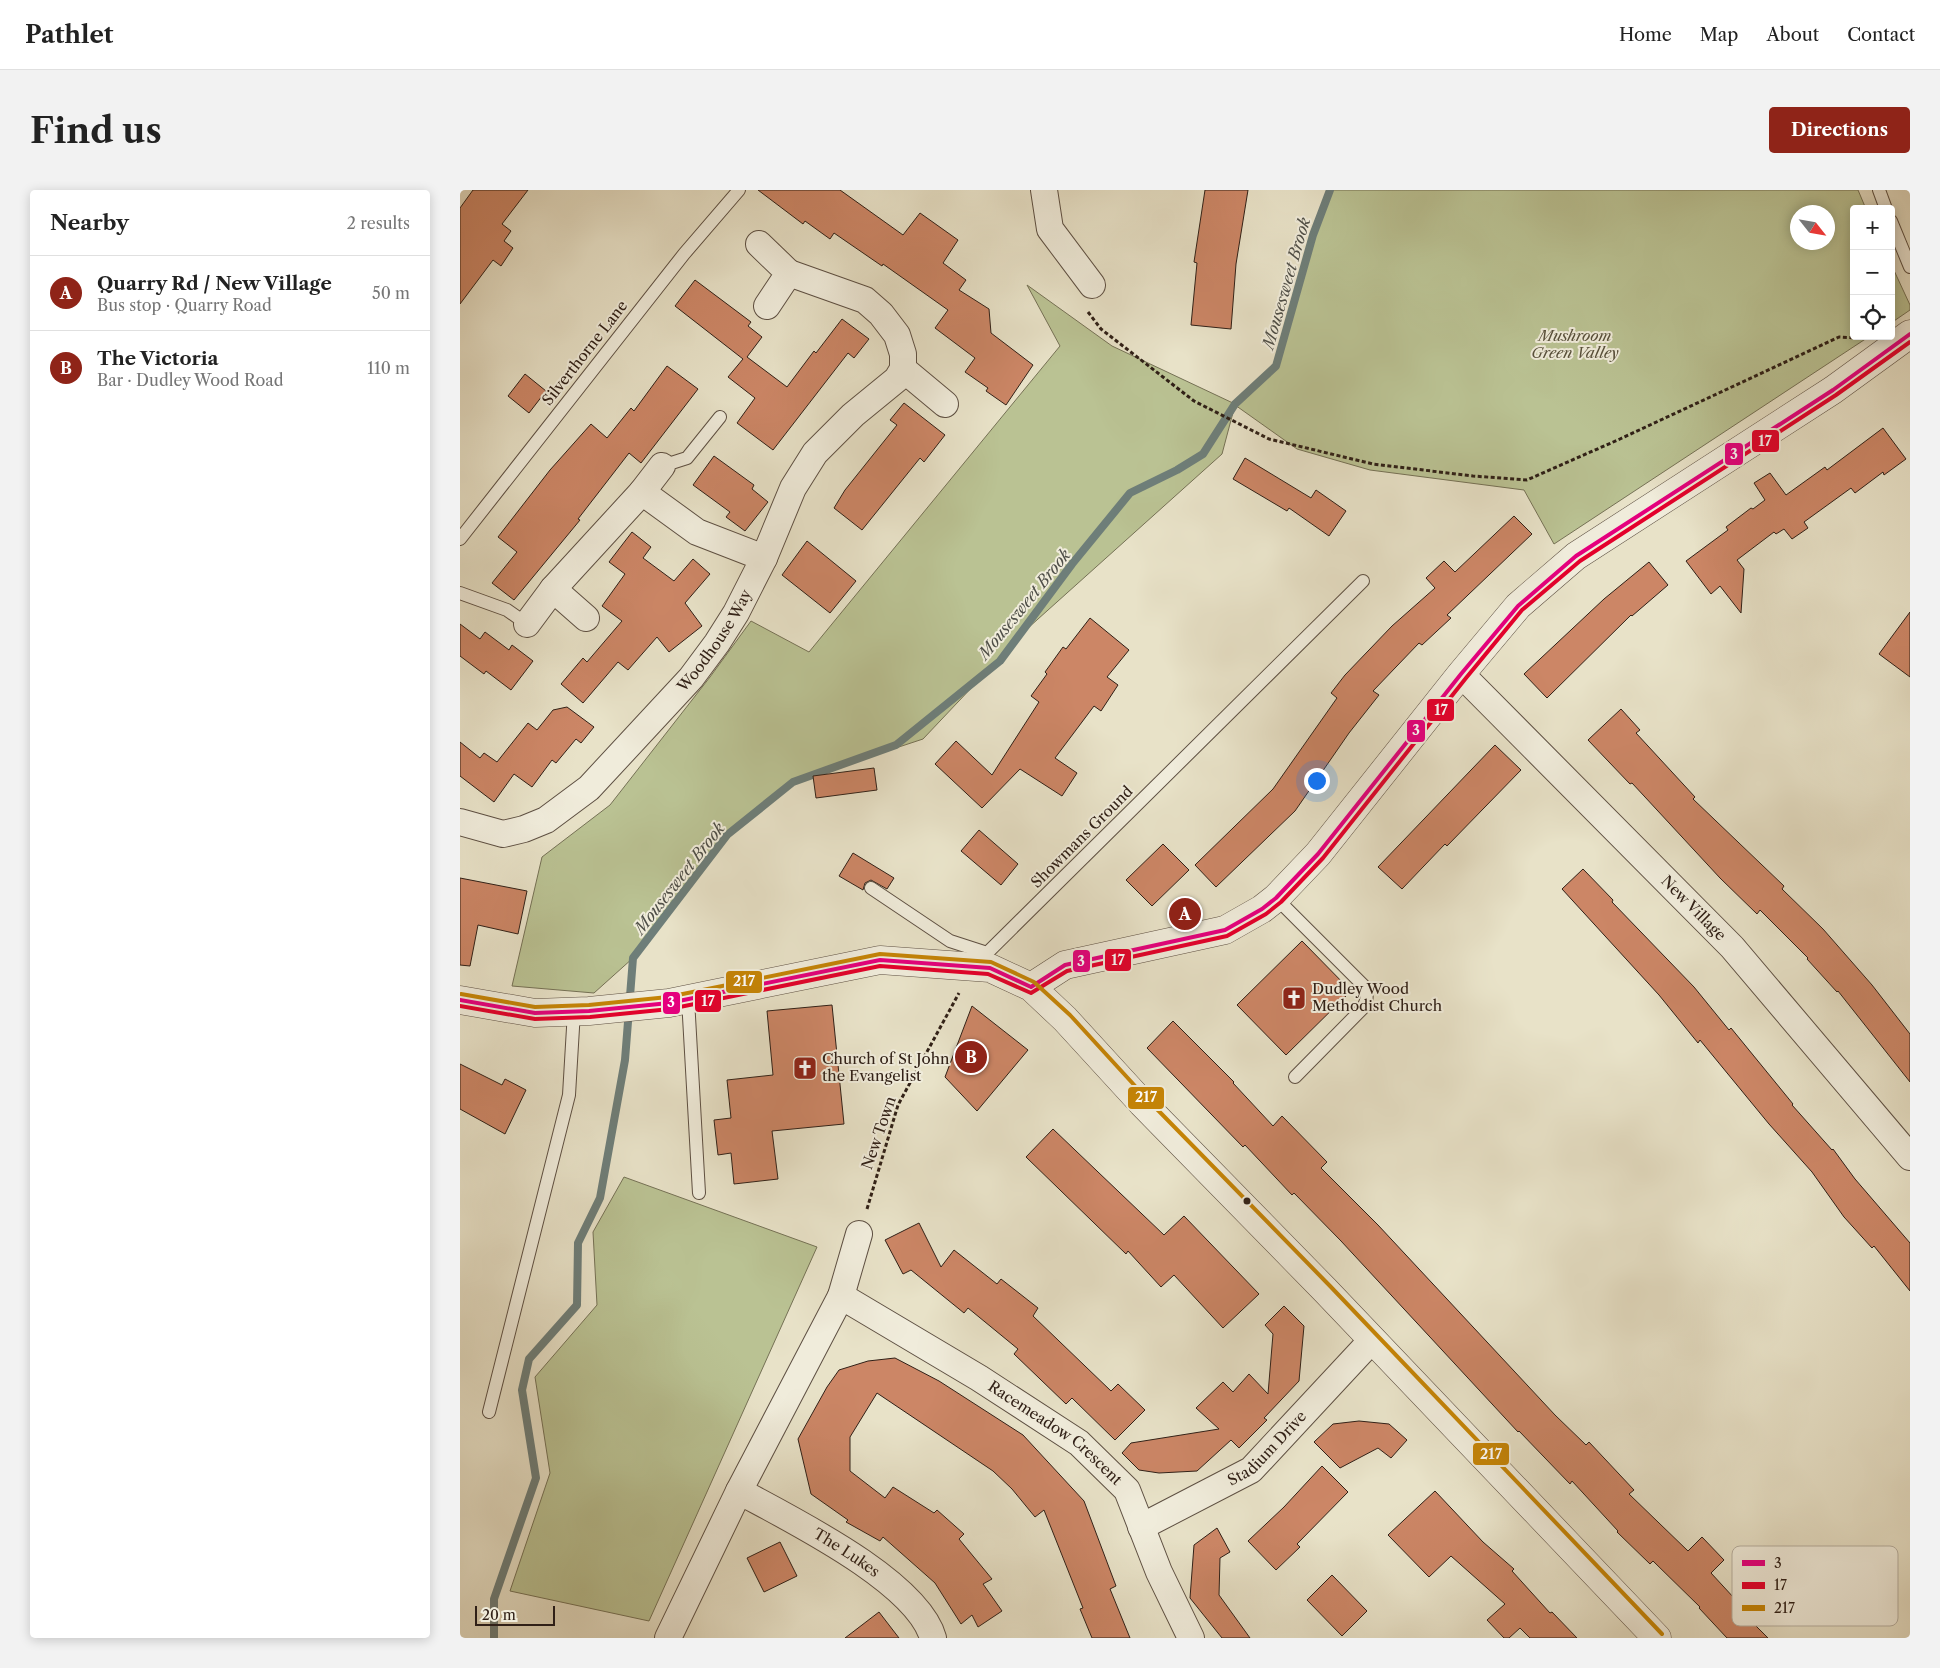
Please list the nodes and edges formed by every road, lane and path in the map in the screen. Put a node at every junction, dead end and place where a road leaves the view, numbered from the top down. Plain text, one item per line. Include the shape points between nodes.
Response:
1 (739, 190) edge
2 (1044, 190) edge
3 (1879, 190) edge
4 (1885, 205) edge
5 (1895, 231) edge
6 (759, 244) dead end
7 (1910, 267) edge
8 (789, 274) junction
9 (1088, 296) joint
10 (767, 306) dead end
11 (1905, 337) edge
12 (903, 369) junction
13 (945, 404) dead end
14 (720, 417) dead end
15 (662, 466) joint
16 (642, 492) junction
17 (460, 539) edge
18 (764, 558) junction
19 (1363, 581) dead end
20 (553, 590) junction
21 (460, 594) edge
22 (586, 618) dead end
23 (527, 624) joint
24 (1461, 674) junction
25 (460, 822) edge
26 (871, 888) dead end
27 (1276, 898) junction
28 (981, 959) junction
29 (1031, 987) junction
30 (460, 1000) edge
31 (678, 1001) junction
32 (581, 1011) junction
33 (1295, 1077) dead end
34 (1910, 1157) edge
35 (699, 1193) dead end
36 (859, 1234) joint
37 (841, 1296) junction
38 (1372, 1340) junction
39 (489, 1412) dead end
40 (739, 1491) junction
41 (1141, 1527) junction
42 (668, 1638) edge
43 (933, 1638) edge
44 (1191, 1638) edge
45 (1657, 1638) edge

1 - 17 lane, Silverthorne Lane via 684,254
2 - 9 street via 1050,229
3 - 4 lane
5 - 7 lane
6 - 8 street
8 - 10 street
8 - 12 street via 865,300 897,335 903,354
9 - 11 path via 1102,329 1194,401 1269,439 1373,464 1527,480 1839,337
11 - 24 street via 1833,390 1576,556 1518,606
12 - 13 street
12 - 18 street, Woodhouse Way via 897,379 853,415 815,453 793,488
14 - 15 lane via 687,458
15 - 16 street
16 - 18 street via 697,532
16 - 20 street
18 - 25 street, Woodhouse Way via 736,613 691,678 588,788 546,820 524,829 503,834
19 - 28 lane, Showmans Ground
20 - 22 street
20 - 23 street
21 - 23 lane via 508,610
24 - 27 street via 1318,854
24 - 34 street, New Village via 1732,947
26 - 28 lane
27 - 29 street via 1225,930 1065,965
27 - 33 lane via 1368,993 1362,1009
28 - 29 street via 990,968
28 - 31 street via 880,960
28 - 36 path, New Town via 898,1105
29 - 38 street
30 - 32 street via 535,1013
31 - 32 street
31 - 35 lane
32 - 39 lane via 569,1095
36 - 37 street
37 - 40 street
37 - 41 street, Racemeadow Crescent via 979,1378 1079,1443 1127,1490
38 - 41 street, Stadium Drive via 1251,1470
38 - 45 street
40 - 42 street
40 - 43 street, The Lukes via 841,1547 892,1585 912,1602
41 - 44 street, Racemeadow Crescent via 1158,1572

